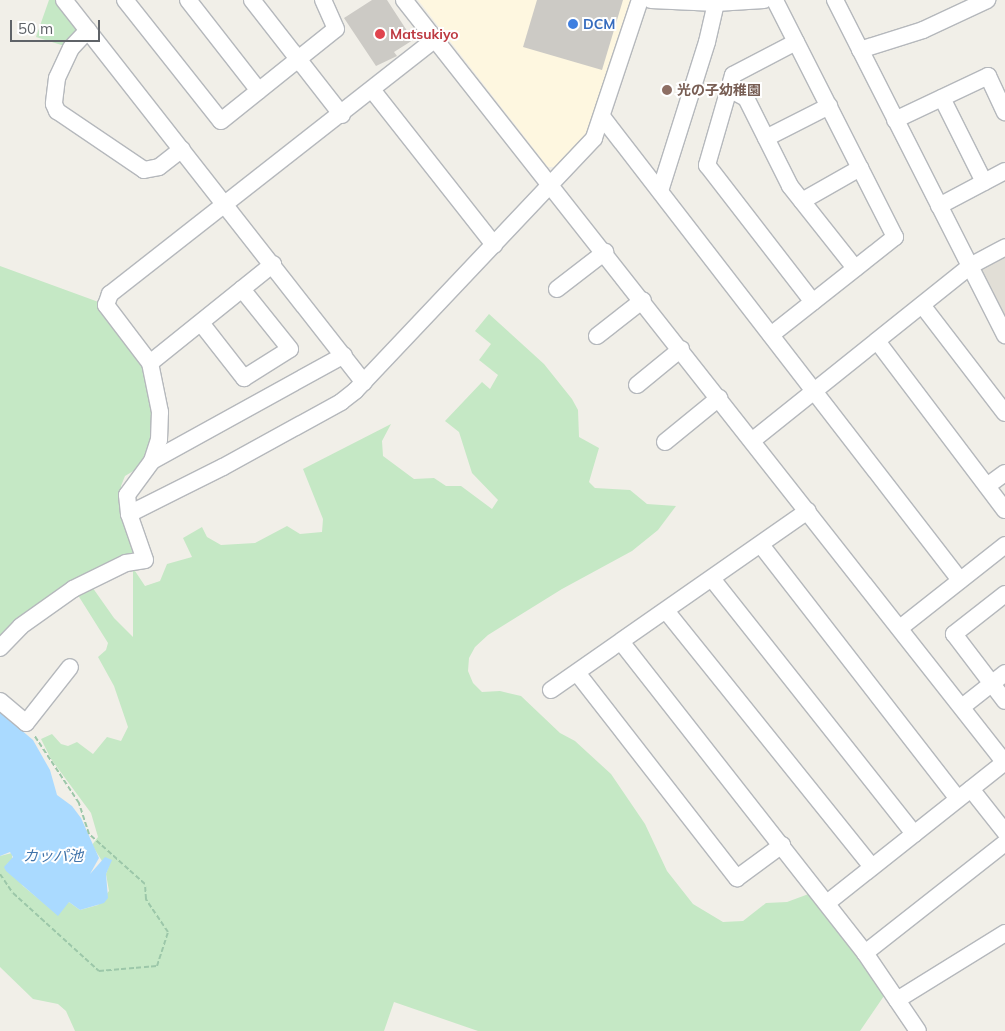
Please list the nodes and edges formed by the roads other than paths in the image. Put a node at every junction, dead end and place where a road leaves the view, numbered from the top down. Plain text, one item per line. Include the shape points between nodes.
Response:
1 (64, 0) edge
2 (188, 0) edge
3 (323, 0) edge
4 (404, 0) edge
5 (640, 0) edge
6 (651, 0) edge
7 (764, 0) edge
8 (775, 0) edge
9 (835, 0) edge
10 (988, 0) edge
11 (254, 1) edge
12 (130, 2) edge
13 (716, 3) junction
14 (88, 30) junction
15 (434, 40) junction
16 (796, 42) junction
17 (860, 50) junction
18 (299, 60) junction
19 (729, 89) junction
20 (260, 91) junction
21 (373, 91) junction
22 (942, 98) junction
23 (829, 106) junction
24 (1005, 112) edge
25 (342, 114) junction
26 (603, 118) junction
27 (895, 120) junction
28 (766, 138) junction
29 (182, 149) junction
30 (860, 168) junction
31 (1005, 171) edge
32 (984, 182) junction
33 (550, 187) junction
34 (660, 191) junction
35 (802, 201) junction
36 (226, 204) junction
37 (939, 206) junction
38 (494, 245) junction
39 (1005, 248) edge
40 (605, 252) junction
41 (273, 264) junction
42 (970, 266) junction
43 (855, 268) junction
44 (242, 289) junction
45 (557, 289) dead end
46 (643, 300) junction
47 (813, 302) junction
48 (922, 305) junction
49 (201, 324) junction
50 (771, 335) junction
51 (1005, 335) edge
52 (597, 336) dead end
53 (876, 341) junction
54 (681, 349) junction
55 (344, 355) junction
56 (150, 363) junction
57 (364, 382) junction
58 (637, 385) dead end
59 (814, 391) junction
60 (719, 398) junction
61 (1005, 413) edge
62 (753, 440) junction
63 (664, 442) dead end
64 (152, 461) junction
65 (1005, 473) edge
66 (987, 486) junction
67 (1005, 510) edge
68 (808, 511) junction
69 (130, 514) junction
70 (762, 545) junction
71 (1005, 545) edge
72 (714, 580) junction
73 (960, 580) junction
74 (1005, 594) edge
75 (667, 612) junction
76 (900, 628) junction
77 (622, 643) junction
78 (0, 648) edge
79 (70, 667) dead end
80 (1005, 673) edge
81 (578, 674) junction
82 (992, 683) junction
83 (551, 690) dead end
84 (1005, 701) edge
85 (0, 702) edge
86 (962, 707) junction
87 (1005, 762) edge
88 (965, 794) junction
89 (1005, 832) edge
90 (914, 834) junction
91 (1005, 843) edge
92 (782, 845) junction
93 (872, 867) junction
94 (827, 903) junction
95 (1005, 933) edge
96 (865, 953) junction
97 (897, 1000) junction
98 (918, 1031) edge

1 - 14 street
2 - 20 street
3 - 18 street via 336,29
4 - 15 street
5 - 26 street
6 - 13 street
7 - 13 street
8 - 16 street
9 - 17 street
10 - 17 street via 923,30
11 - 18 street
12 - 20 street via 221,121
13 - 34 street via 707,42
14 - 29 street
14 - 29 street via 71,48 57,78 54,104 57,110 144,170 159,167
15 - 21 street
15 - 33 street
16 - 19 street via 733,75
16 - 23 street
17 - 27 street
18 - 20 street
18 - 25 street
19 - 28 street via 746,98
19 - 47 street via 707,165
21 - 25 street
21 - 38 street
22 - 24 street via 988,76
22 - 27 street
22 - 32 street
23 - 28 street
23 - 30 street
25 - 36 street
26 - 33 street via 594,138
26 - 34 street
27 - 37 street
28 - 35 street via 790,186
29 - 36 street
30 - 35 street
30 - 43 street via 895,237
31 - 32 street
32 - 37 street
33 - 38 street
33 - 40 street
34 - 50 street
35 - 43 street
36 - 41 street
36 - 56 street via 110,294 106,305
37 - 42 street
38 - 57 street
39 - 42 street
40 - 45 street
40 - 46 street
41 - 44 street
41 - 55 street
42 - 48 street
42 - 51 street
43 - 47 street
44 - 49 street
44 - 49 street via 290,349 244,378
46 - 52 street
46 - 54 street
47 - 50 street
48 - 53 street
48 - 61 street
49 - 56 street
50 - 59 street
53 - 59 street
53 - 66 street
54 - 58 street
54 - 60 street
55 - 57 street
55 - 64 street
56 - 64 street via 160,412 159,440
57 - 69 street via 341,402 223,468
59 - 62 street
59 - 73 street
60 - 62 street
60 - 63 street
62 - 68 street
64 - 69 street via 127,495
65 - 66 street
66 - 67 street
68 - 70 street
68 - 76 street
69 - 78 street via 145,560 119,566 73,589 21,626
70 - 72 street
70 - 88 street
71 - 73 street
72 - 75 street
72 - 90 street
73 - 76 street
74 - 82 street via 954,634
75 - 77 street
75 - 93 street
76 - 86 street
77 - 81 street
77 - 92 street
79 - 85 street via 26,723
80 - 82 street
81 - 83 street
81 - 92 street via 737,878
82 - 84 street
82 - 86 street
86 - 87 street
87 - 88 street
88 - 89 street
88 - 90 street
90 - 93 street
91 - 96 street
92 - 94 street
93 - 94 street
94 - 96 street
95 - 97 street
96 - 97 street
97 - 98 street

